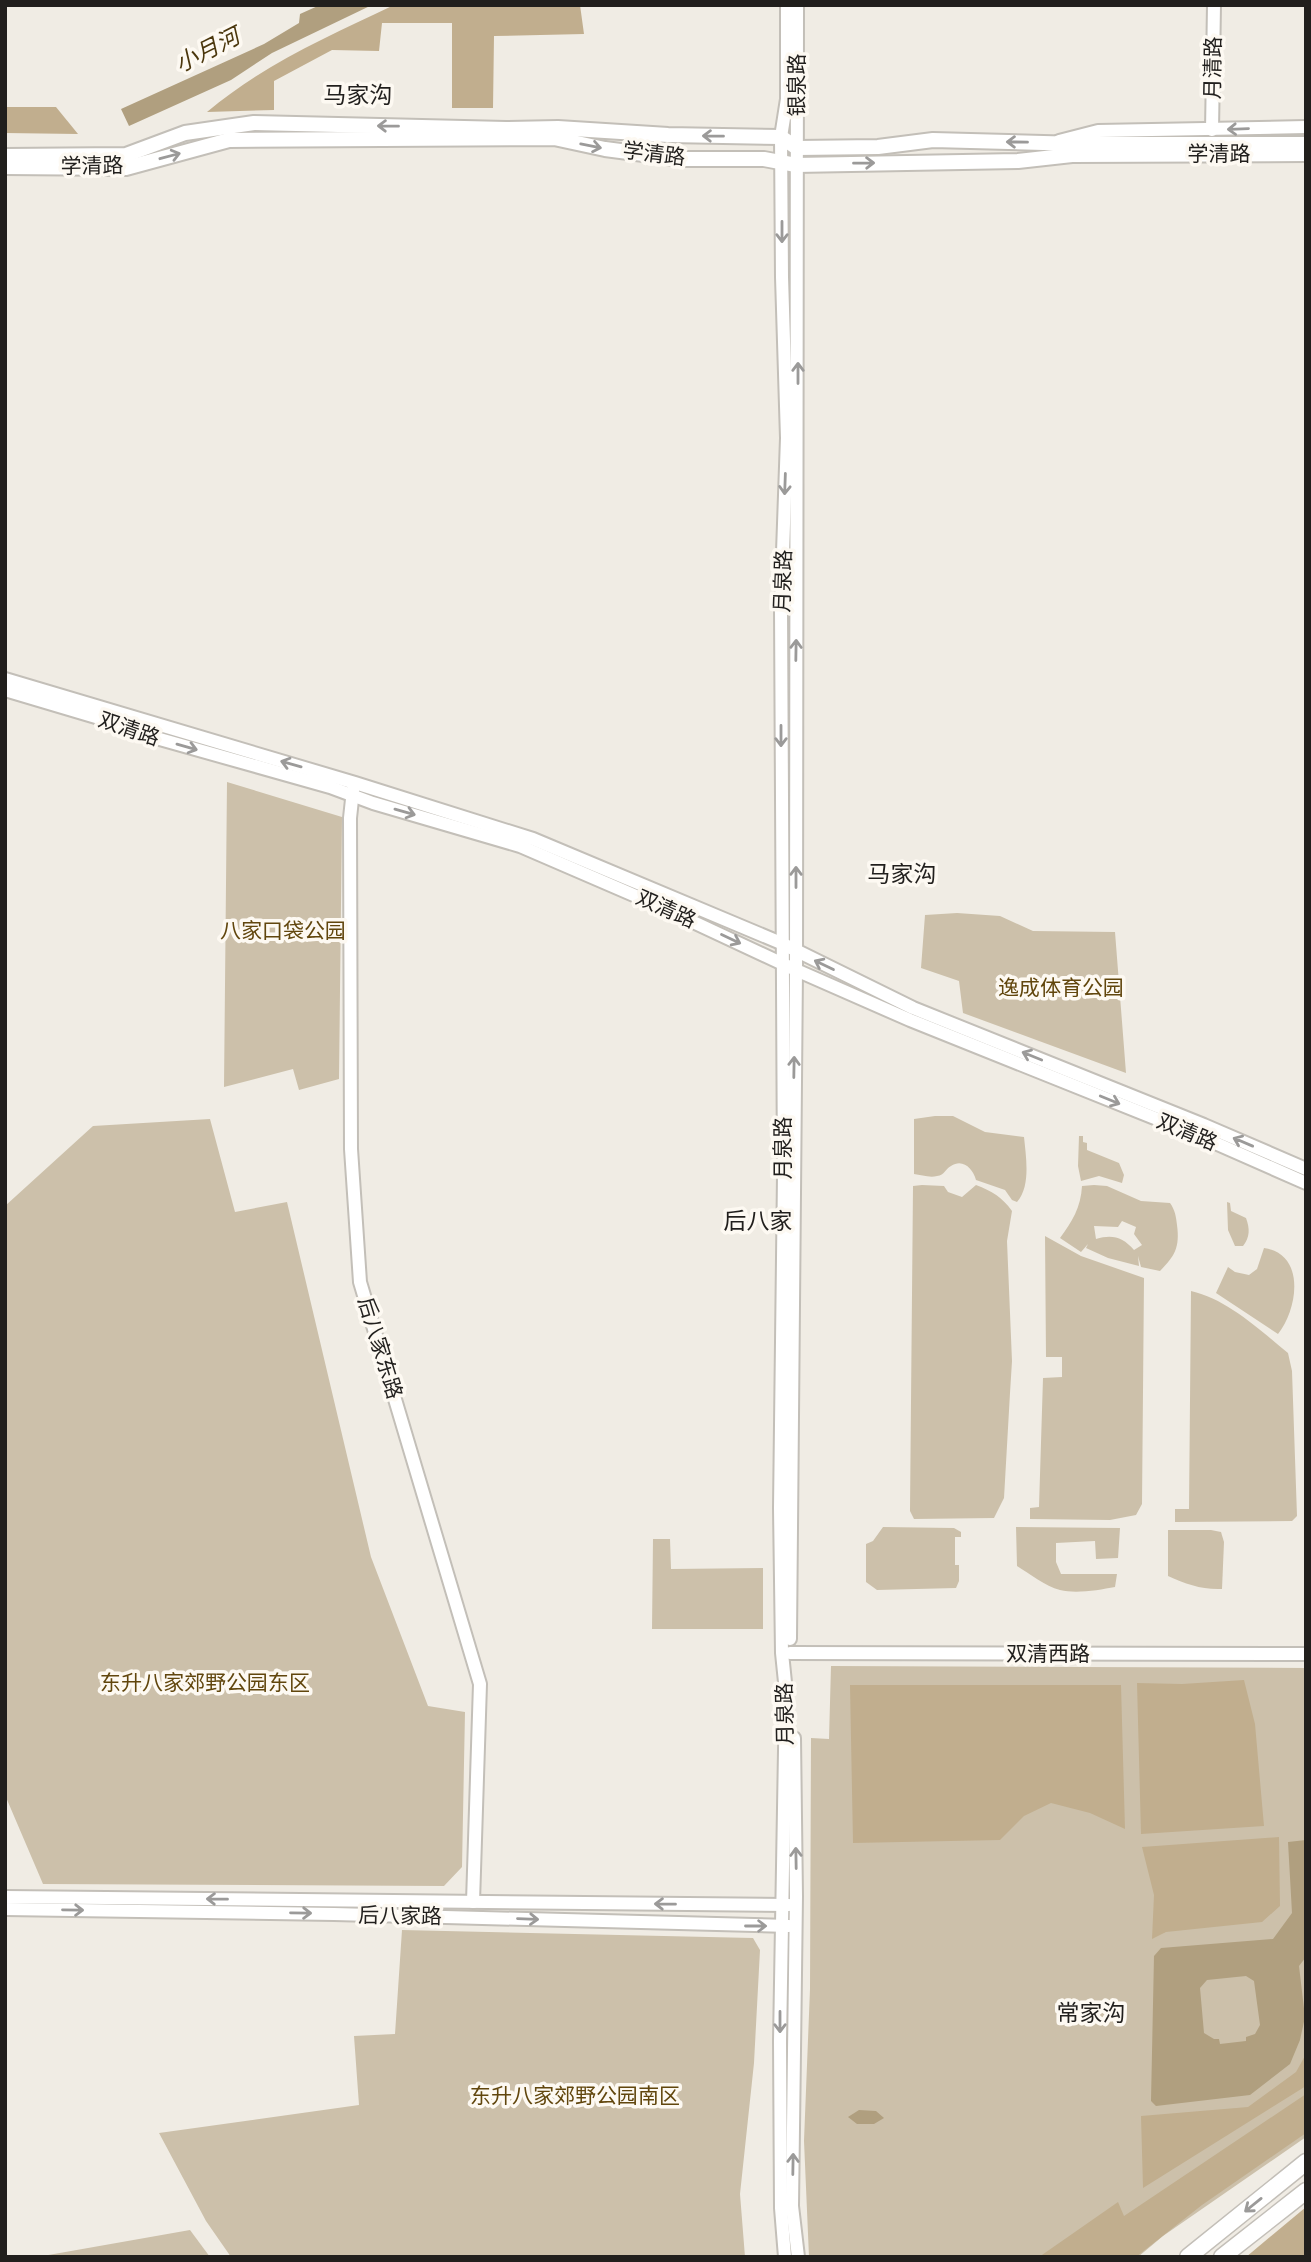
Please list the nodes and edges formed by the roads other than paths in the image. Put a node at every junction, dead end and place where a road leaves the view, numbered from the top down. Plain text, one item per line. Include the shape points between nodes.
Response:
1 (788, 5) edge
2 (797, 5) edge
3 (1214, 5) edge
4 (1306, 127) edge
5 (1212, 130) junction
6 (781, 137) junction
7 (1052, 142) junction
8 (1306, 144) edge
9 (797, 148) junction
10 (1306, 154) edge
11 (5, 156) edge
12 (789, 165) junction
13 (5, 167) edge
14 (5, 679) edge
15 (5, 690) edge
16 (353, 789) junction
17 (781, 943) junction
18 (795, 951) junction
19 (781, 962) junction
20 (796, 970) junction
21 (1306, 1169) edge
22 (1306, 1183) edge
23 (790, 1653) junction
24 (1306, 1654) edge
25 (5, 1897) edge
26 (473, 1902) junction
27 (782, 1905) junction
28 (796, 1905) junction
29 (5, 1909) edge
30 (795, 1926) junction
31 (781, 1927) junction
32 (1306, 2162) edge
33 (1306, 2191) edge
34 (785, 2257) edge
35 (797, 2257) edge
36 (1188, 2257) edge
37 (1222, 2257) edge

1 - 6 main road, 银泉路 via 787,99
2 - 9 main road, 银泉路
3 - 5 main road, 月清路
4 -> 5 main road, 学清路
5 - 7 main road, 学清路 via 1098,131
6 - 9 main road
6 -> 11 main road, 学清路 via 254,123 185,133 126,155
6 - 12 main road, 银泉路
7 - 8 main road, 学清路
7 -> 9 main road, 学清路 via 933,140 878,147
9 - 12 main road, 银泉路
12 -> 10 main road, 学清路 via 1072,155
13 -> 12 main road, 学清路 via 126,168 229,140 554,138 682,159 764,159
12 -> 17 main road, 月泉路 via 782,277 787,438 781,609
18 -> 12 main road, 月泉路 via 798,451
16 -> 14 main road, 双清路
15 -> 16 main road, 双清路 via 142,734
16 - 17 main road, 双清路 via 533,839
16 -> 19 main road, 双清路 via 520,846
16 - 26 main road, 后八家东路 via 351,1149 360,1282 480,1684
17 - 18 main road, 双清路
17 - 19 main road, 月泉路
18 - 20 main road, 月泉路
21 -> 18 main road, 双清路 via 913,1008
19 - 20 main road, 双清路
19 - 27 main road, 月泉路 via 780,1508 786,1692
20 -> 22 main road, 双清路
23 -> 20 main road, 月泉路
23 - 24 main road, 双清西路
28 -> 23 main road, 月泉路
26 -> 25 main road, 后八家路
27 -> 26 main road, 后八家路
27 - 28 main road, 后八家路
27 - 31 main road, 月泉路
28 - 30 main road, 月泉路
29 -> 31 main road, 后八家路
30 - 31 main road, 后八家路
35 -> 30 main road, 月泉路 via 792,2206
31 -> 34 main road, 月泉路 via 780,2172
32 -> 36 highway
33 - 37 highway

